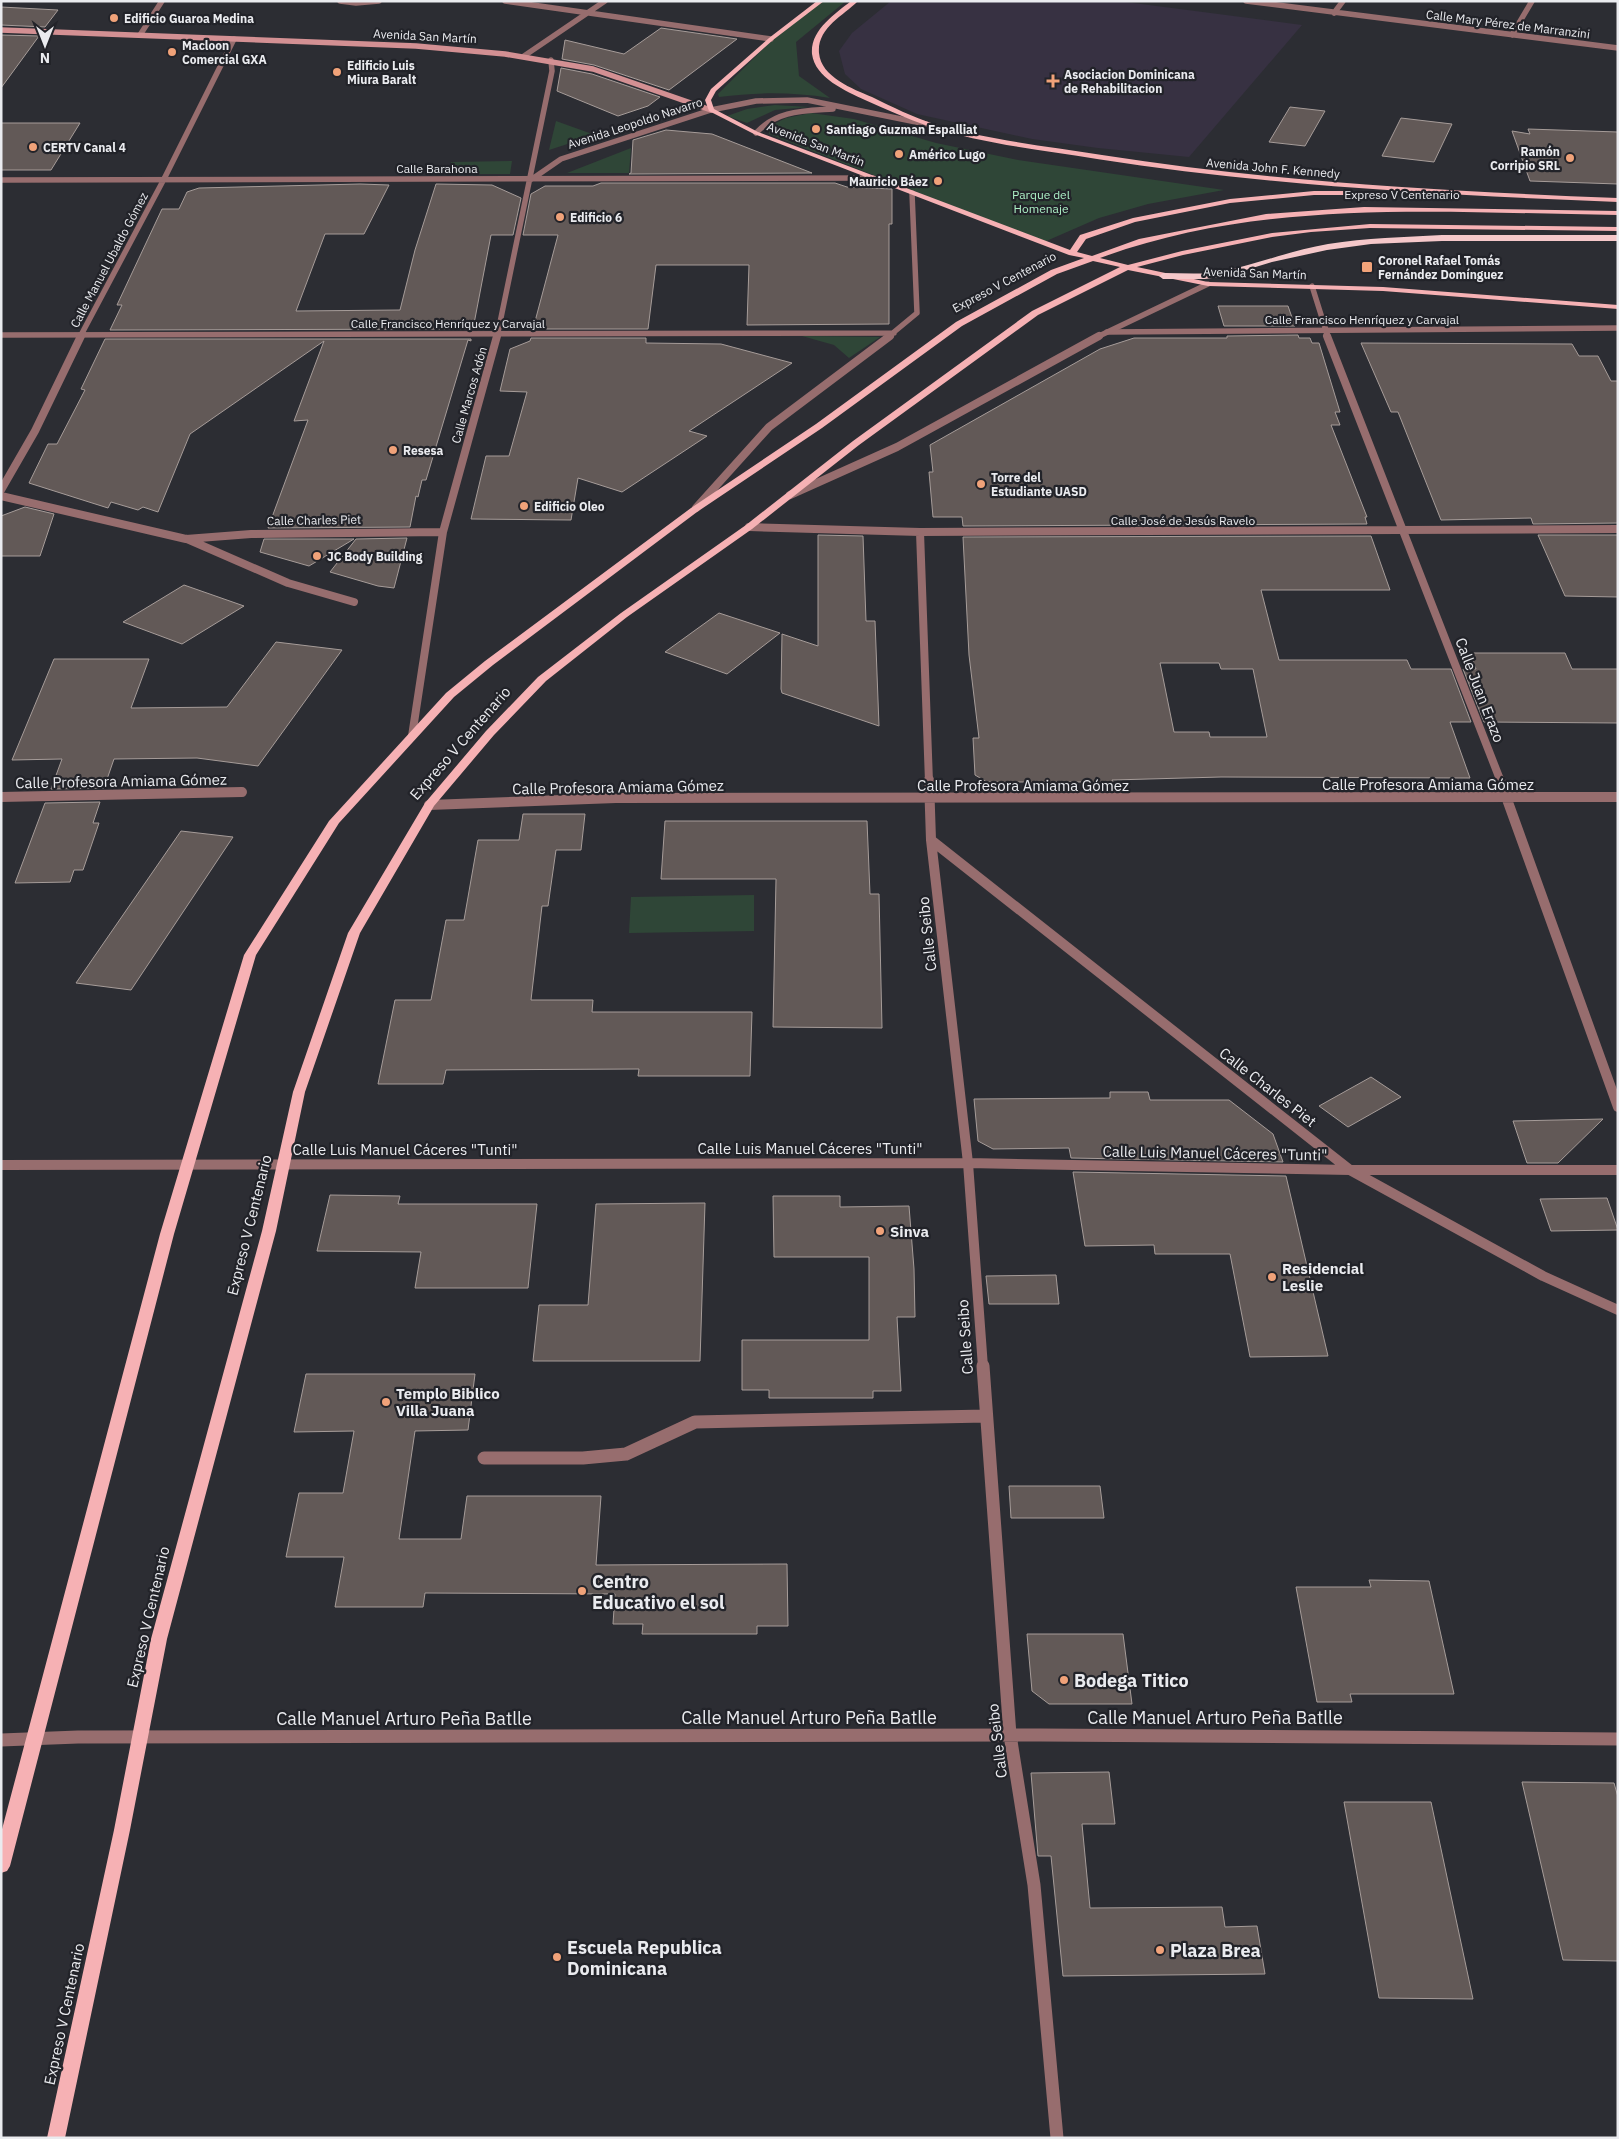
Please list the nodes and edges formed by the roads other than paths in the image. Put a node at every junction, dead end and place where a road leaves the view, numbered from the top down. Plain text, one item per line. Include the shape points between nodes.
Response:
1 (162, 1) edge
2 (340, 1) edge
3 (379, 1) edge
4 (505, 1) edge
5 (605, 1) edge
6 (820, 1) edge
7 (855, 1) edge
8 (1246, 1) edge
9 (1343, 1) edge
10 (1532, 1) edge
11 (588, 13) junction
12 (1334, 13) junction
13 (1, 30) edge
14 (1512, 34) junction
15 (140, 35) junction
16 (234, 39) junction
17 (771, 39) junction
18 (1618, 48) edge
19 (524, 56) junction
20 (551, 60) junction
21 (711, 110) junction
22 (867, 111) junction
23 (930, 124) junction
24 (756, 133) junction
25 (874, 178) junction
26 (164, 179) junction
27 (531, 179) junction
28 (1, 180) edge
29 (912, 193) junction
30 (1432, 193) junction
31 (1618, 200) edge
32 (1618, 213) edge
33 (1618, 230) edge
34 (1618, 238) edge
35 (1072, 253) junction
36 (1163, 276) junction
37 (1208, 284) junction
38 (1312, 286) junction
39 (1618, 307) edge
40 (1618, 328) edge
41 (1325, 331) junction
42 (1107, 332) junction
43 (894, 333) junction
44 (82, 334) junction
45 (498, 334) junction
46 (1, 335) edge
47 (1, 490) edge
48 (1, 496) edge
49 (787, 497) junction
50 (694, 510) junction
51 (749, 526) junction
52 (1618, 529) edge
53 (1403, 530) junction
54 (443, 532) junction
55 (920, 532) junction
56 (186, 539) junction
57 (354, 602) dead end
58 (412, 736) junction
59 (242, 792) dead end
60 (1, 797) edge
61 (1507, 797) junction
62 (1618, 797) edge
63 (930, 799) junction
64 (429, 805) junction
65 (931, 840) junction
66 (1618, 1107) edge
67 (968, 1163) junction
68 (1, 1165) edge
69 (1350, 1170) junction
70 (1618, 1170) edge
71 (1618, 1310) edge
72 (986, 1416) junction
73 (484, 1458) dead end
74 (1010, 1735) junction
75 (1618, 1739) edge
76 (1, 1740) edge
77 (1, 1866) edge
78 (56, 2138) edge
79 (1057, 2138) edge

1 - 15 street
2 - 3 street
4 - 11 street
5 - 11 street
6 - 17 main road, Avenida Leopoldo Navarro
7 - 23 main road via 827,24 816,44 823,72 845,88
8 - 12 street, Calle Mary Pérez de Marranzini
9 - 12 street
10 - 14 street
11 - 17 street
11 - 19 street
12 - 14 street, Calle Mary Pérez de Marranzini
13 - 15 main road, Avenida San Martín
14 - 18 street, Calle Mary Pérez de Marranzini
15 - 16 main road, Avenida San Martín
16 - 19 main road, Avenida San Martín via 416,46
16 - 26 street, Calle Manuel Ubaldo Gómez
17 - 21 main road, Avenida Leopoldo Navarro via 713,90 708,100
19 - 20 main road, Avenida San Martín
20 - 21 main road, Avenida San Martín via 595,70
20 - 27 street, Calle Marcos Adón via 552,71
21 - 22 street via 778,99 807,100
21 - 24 main road, Avenida San Martín
21 - 27 street, Avenida Leopoldo Navarro via 561,160
22 - 23 street
22 - 24 street via 835,109 784,113 769,119
23 - 30 main road, Avenida John F. Kennedy via 980,137 1190,172
24 - 25 main road, Avenida San Martín
25 - 27 street, Calle Barahona
25 - 29 main road, Avenida San Martín
26 - 27 street, Calle Barahona
26 - 28 street, Calle Barahona
26 - 44 street, Calle Manuel Ubaldo Gómez
27 - 45 street, Calle Marcos Adón
29 - 35 main road, Avenida San Martín
29 - 43 street, Expreso V Centenario via 917,312
30 - 31 main road, Avenida John F. Kennedy
30 - 35 main road via 1314,193 1230,201 1103,229 1083,237
32 - 50 main road, Expreso V Centenario via 1316,211 1266,216 1139,241 1054,272 959,324 819,426
33 - 49 main road, Expreso V Centenario via 1467,226 1311,230 1182,253 1125,268 1035,313
34 - 36 highway via 1371,241 1327,247 1226,273
35 - 36 main road, Avenida San Martín
36 - 37 main road, Avenida San Martín
37 - 38 main road, Avenida San Martín
37 - 42 street, Expreso V Centenario
38 - 39 main road, Avenida San Martín
38 - 41 street, Calle Juan Erazo
40 - 41 street, Calle Francisco Henríquez y Carvajal
41 - 42 street, Calle Francisco Henríquez y Carvajal
41 - 53 street, Calle Juan Erazo
42 - 49 street, Expreso V Centenario via 897,447
43 - 45 street, Calle Francisco Henríquez y Carvajal
43 - 50 street, Expreso V Centenario via 769,427
44 - 45 street, Calle Francisco Henríquez y Carvajal
44 - 46 street, Calle Francisco Henríquez y Carvajal
44 - 47 street, Calle Manuel Ubaldo Gómez via 35,431
45 - 54 street, Calle Marcos Adón
48 - 56 street, Calle Charles Piet
49 - 51 main road, Expreso V Centenario
50 - 58 main road, Expreso V Centenario via 489,663 450,695
51 - 55 street, Calle José de Jesús Ravelo
51 - 64 main road, Expreso V Centenario via 624,615 542,679 490,733
52 - 53 street, Calle José de Jesús Ravelo
53 - 55 street, Calle José de Jesús Ravelo
53 - 61 street, Calle Juan Erazo
54 - 56 street, Calle Charles Piet via 252,534
54 - 58 street, Calle Marcos Adón
55 - 63 street, Calle Seibo
56 - 57 street, Calle Charles Piet via 288,583
58 - 77 main road, Expreso V Centenario via 335,821 250,955 167,1234
59 - 60 street, Calle Profesora Amiama Gómez
61 - 62 street, Calle Profesora Amiama Gómez
61 - 63 street, Calle Profesora Amiama Gómez
61 - 66 street, Calle Juan Erazo
63 - 64 street, Calle Profesora Amiama Gómez via 616,798
63 - 65 street, Calle Seibo
64 - 78 main road, Expreso V Centenario via 354,933 299,1092 269,1231 160,1639
65 - 67 street, Calle Seibo
65 - 69 street, Calle Charles Piet
67 - 68 street, Calle Luis Manuel Cáceres "Tunti"
67 - 69 street, Calle Luis Manuel Cáceres "Tunti"
67 - 72 street, Calle Seibo
69 - 70 street, Calle Luis Manuel Cáceres "Tunti"
69 - 71 street, Calle Charles Piet via 1543,1276
72 - 73 street via 695,1422 626,1454 583,1458
72 - 74 street, Calle Seibo
74 - 75 street, Calle Manuel Arturo Peña Batlle
74 - 76 street, Calle Manuel Arturo Peña Batlle via 78,1737
74 - 79 street, Calle Seibo via 1034,1885

